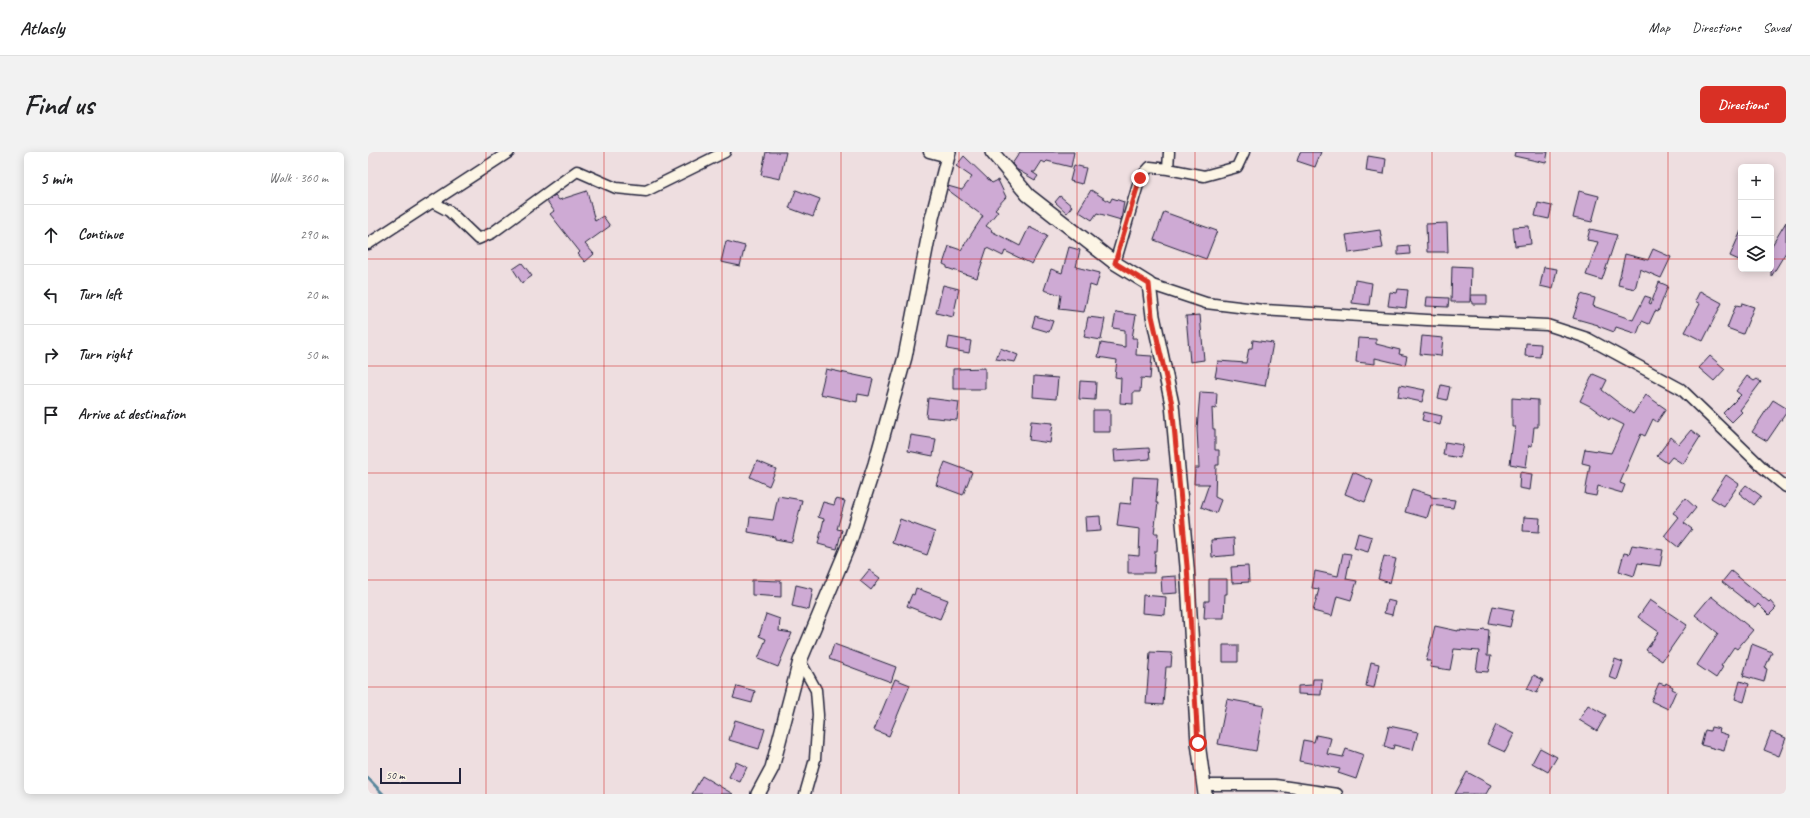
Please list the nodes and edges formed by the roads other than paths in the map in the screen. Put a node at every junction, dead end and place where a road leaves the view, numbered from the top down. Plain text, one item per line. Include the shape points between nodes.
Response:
1 (509, 152) edge
2 (725, 152) edge
3 (930, 152) edge
4 (992, 152) edge
5 (1170, 152) edge
6 (1244, 152) edge
7 (949, 155) edge
8 (1168, 169) junction
9 (432, 202) junction
10 (368, 244) edge
11 (1115, 263) junction
12 (1149, 284) junction
13 (1786, 487) edge
14 (800, 661) junction
15 (1204, 789) edge
16 (758, 794) edge
17 (805, 794) edge
18 (1337, 794) edge

1 - 9 street
2 - 9 street via 646,190 616,188 577,171 492,233 478,238 449,211
3 - 7 street
4 - 11 street via 1028,195
5 - 8 street
6 - 8 street via 1237,167 1204,176
7 - 14 street via 932,218 905,357 875,464 849,544
8 - 11 street via 1150,167 1140,178
9 - 10 street
11 - 12 street
12 - 13 street via 1206,303 1263,310 1547,325 1581,335 1681,390
12 - 15 street via 1152,316 1172,404 1187,566 1198,743
14 - 16 street via 772,768
14 - 17 street via 816,690 818,715 815,759
15 - 18 street via 1275,785

